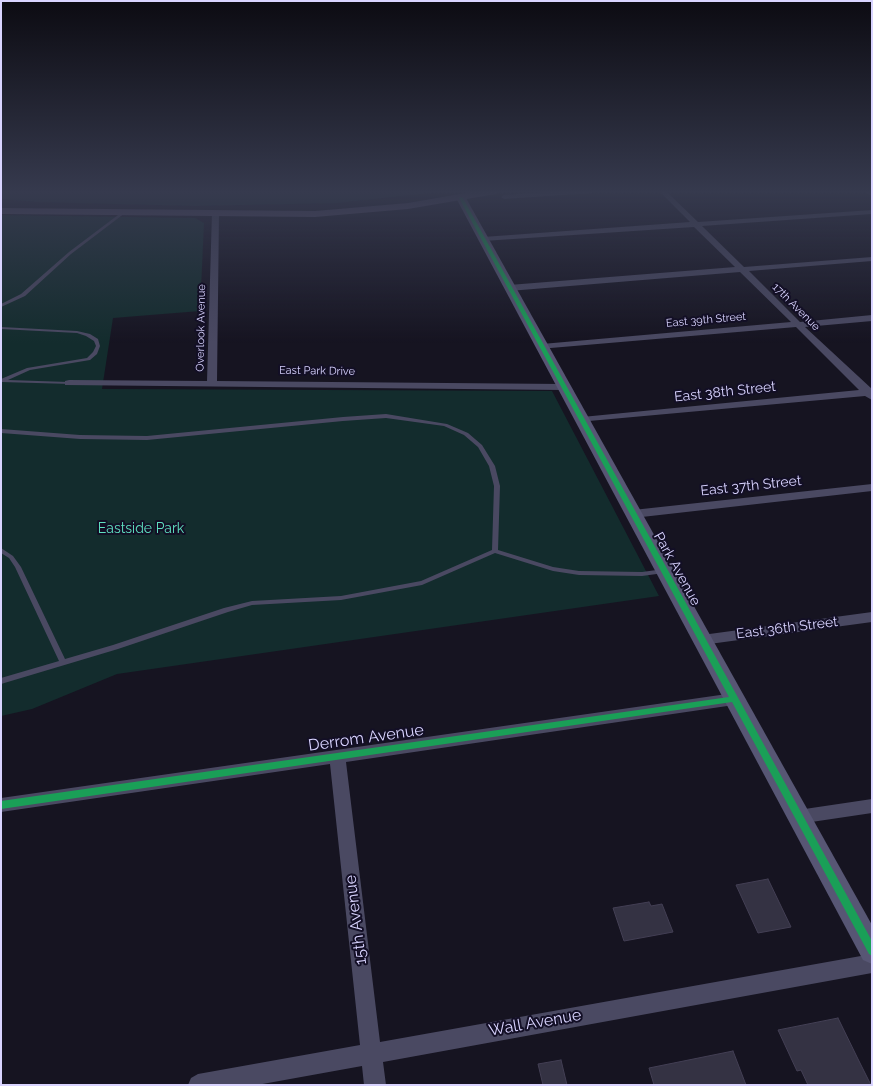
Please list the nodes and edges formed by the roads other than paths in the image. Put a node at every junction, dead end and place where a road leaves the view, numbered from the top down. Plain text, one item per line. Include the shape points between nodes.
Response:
1 (85, 242) edge
2 (214, 242) edge
3 (484, 242) edge
4 (714, 242) edge
5 (872, 260) edge
6 (742, 270) junction
7 (509, 288) junction
8 (1, 306) edge
9 (872, 318) edge
10 (796, 324) junction
11 (1, 328) edge
12 (542, 346) junction
13 (1, 381) edge
14 (70, 383) joint
15 (212, 383) junction
16 (563, 387) junction
17 (870, 394) edge
18 (582, 420) junction
19 (1, 431) edge
20 (872, 487) edge
21 (633, 514) junction
22 (1, 550) edge
23 (495, 551) junction
24 (664, 571) junction
25 (872, 617) edge
26 (702, 640) junction
27 (63, 662) junction
28 (1, 681) edge
29 (734, 699) junction
30 (337, 756) junction
31 (1, 805) edge
32 (872, 806) edge
33 (798, 817) junction
34 (872, 952) edge
35 (872, 963) edge
36 (371, 1052) junction
37 (198, 1085) edge
38 (375, 1085) edge

1 - 8 lane via 23,295
2 - 15 street, Overlook Avenue
3 - 7 street, Park Avenue
4 - 6 street, 17th Avenue
5 - 6 street
6 - 7 street
6 - 10 street, 17th Avenue
7 - 12 street, Park Avenue
9 - 10 street, East 39th Street
10 - 12 street, East 39th Street
10 - 17 street, 17th Avenue
11 - 13 lane via 77,332 96,340 98,346 95,353 82,361 29,369
12 - 16 street, Park Avenue
13 - 14 lane
14 - 15 street, East Park Drive
15 - 16 street, East Park Drive
16 - 18 street, Park Avenue
17 - 18 street, East 38th Street
18 - 21 street, Park Avenue
19 - 23 lane via 147,438 386,416 446,426 466,434 480,446 492,466 497,486
20 - 21 street, East 37th Street
21 - 24 street, Park Avenue
22 - 27 lane via 18,567
23 - 24 lane via 579,573
23 - 27 lane via 422,583 341,598 252,603
24 - 26 street, Park Avenue
25 - 26 street, East 36th Street
26 - 29 street, Park Avenue
27 - 28 lane
29 - 30 street, Derrom Avenue
29 - 33 street, Park Avenue
30 - 31 street, Derrom Avenue
30 - 36 street, 15th Avenue
32 - 33 street
33 - 34 street, Park Avenue
35 - 36 street, Wall Avenue
36 - 37 street, Wall Avenue
36 - 38 street, 15th Avenue

